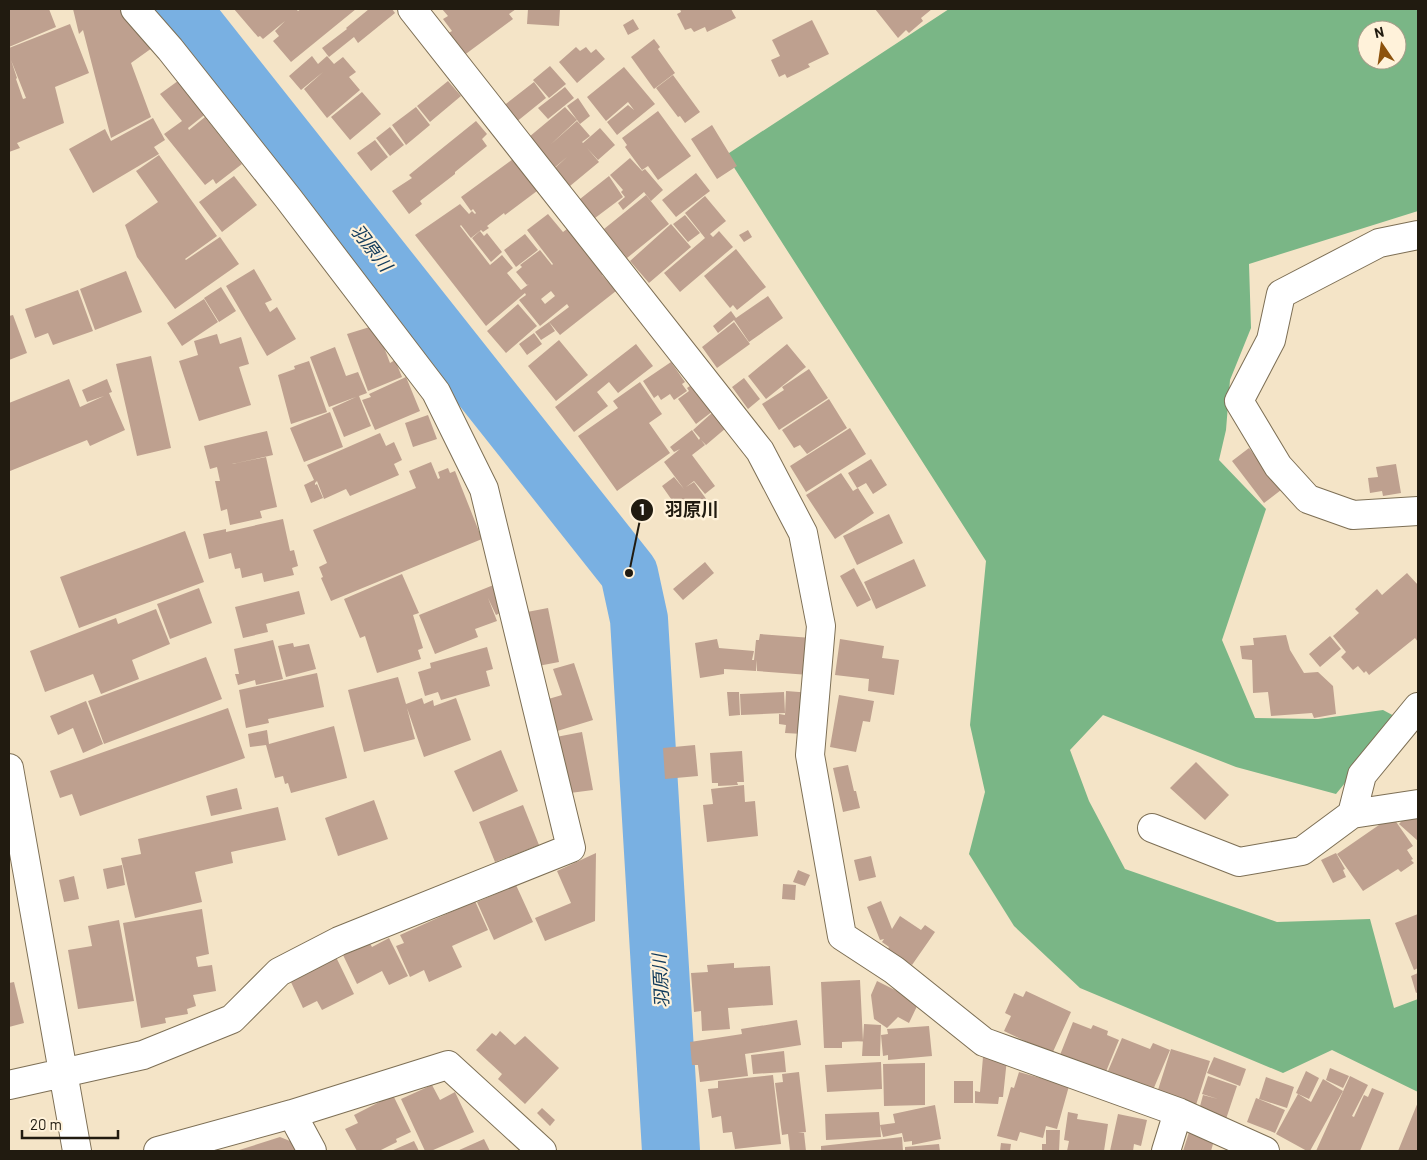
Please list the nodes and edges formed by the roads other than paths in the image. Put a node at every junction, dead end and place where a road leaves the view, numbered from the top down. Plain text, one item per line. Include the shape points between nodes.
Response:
1 (135, 9) edge
2 (412, 9) edge
3 (1418, 235) edge
4 (1418, 511) edge
5 (1418, 707) edge
6 (9, 768) edge
7 (1418, 804) edge
8 (1352, 814) junction
9 (1152, 828) dead end
10 (63, 1072) junction
11 (9, 1085) edge
12 (1178, 1112) junction
13 (292, 1114) junction
14 (77, 1151) edge
15 (158, 1151) edge
16 (312, 1151) edge
17 (542, 1151) edge
18 (1166, 1151) edge
19 (1265, 1151) edge

1 - 10 street via 276,183 436,392 484,489 571,848 338,941 279,972 232,1019 143,1055
2 - 12 street via 760,452 803,532 821,626 810,755 842,936 894,970 984,1042
3 - 4 street via 1379,243 1281,294 1271,340 1240,401 1278,466 1308,499 1353,515
5 - 8 street via 1362,775
6 - 10 street
7 - 8 street
8 - 9 street via 1302,851 1239,862
10 - 11 street
10 - 14 street
12 - 18 street
12 - 19 street
13 - 15 street
13 - 16 street
13 - 17 street via 448,1065

